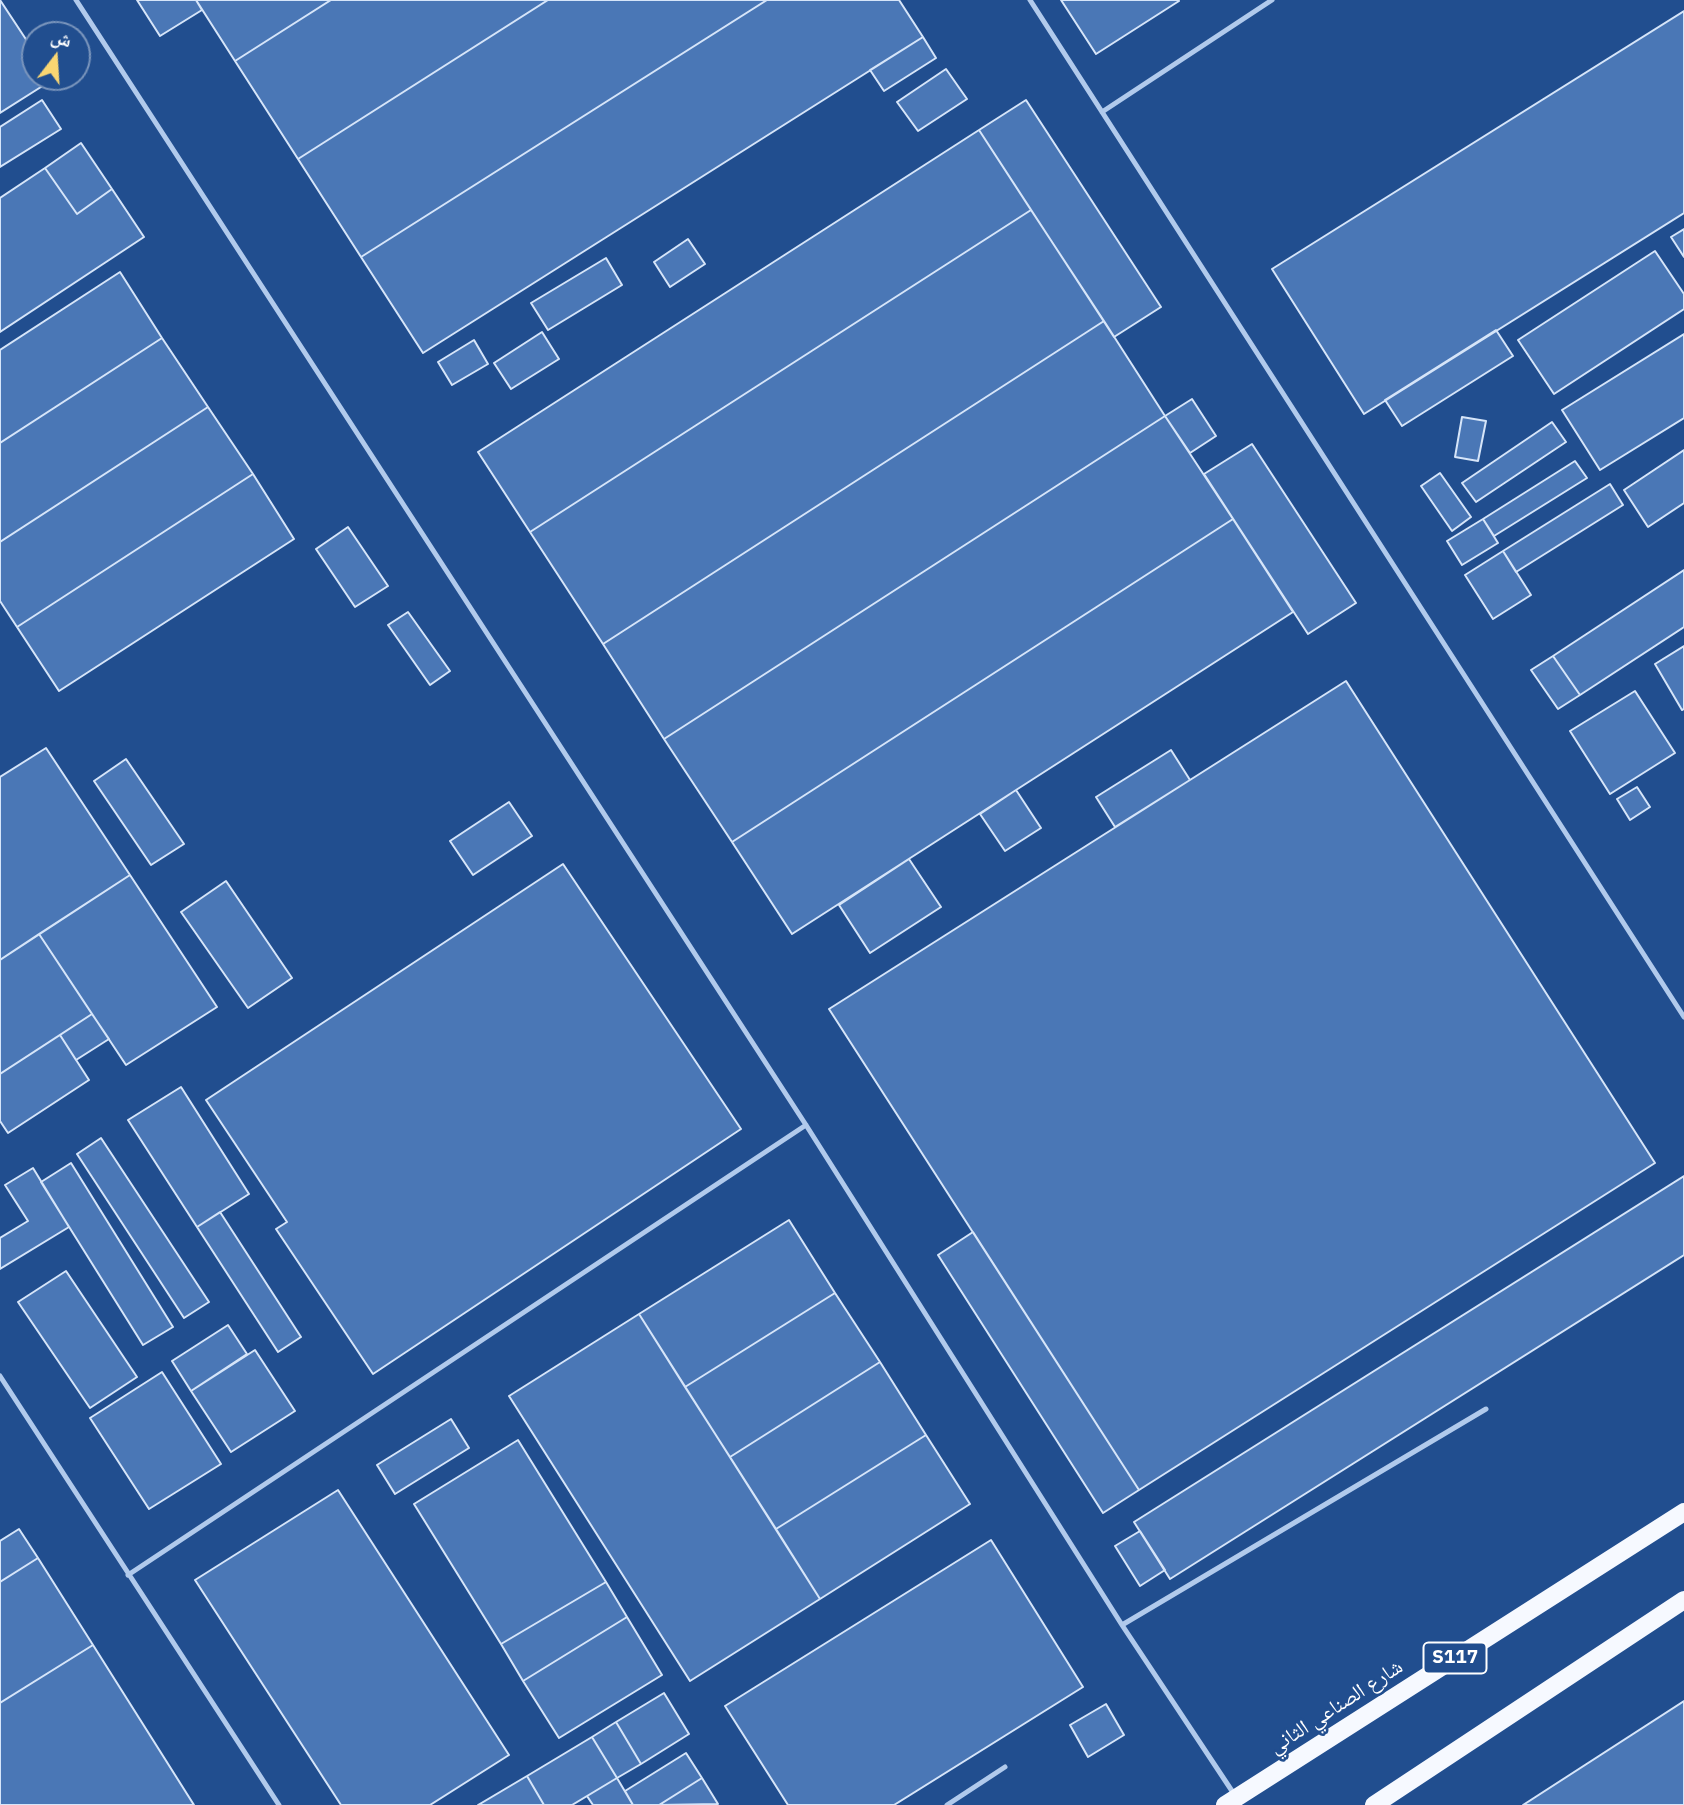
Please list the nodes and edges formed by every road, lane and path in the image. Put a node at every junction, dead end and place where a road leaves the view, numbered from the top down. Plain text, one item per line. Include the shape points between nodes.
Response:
1 (76, 0) edge
2 (1030, 0) edge
3 (1272, 0) edge
4 (1102, 113) junction
5 (1684, 1017) edge
6 (806, 1125) junction
7 (0, 1376) edge
8 (1486, 1409) dead end
9 (1684, 1512) edge
10 (128, 1576) junction
11 (1684, 1600) edge
12 (1122, 1625) junction
13 (1005, 1767) dead end
14 (1231, 1801) edge
15 (279, 1805) edge
16 (947, 1805) edge
17 (1374, 1805) edge

1 - 6 lane
2 - 4 lane
3 - 4 lane
4 - 5 lane
6 - 10 lane
6 - 12 lane
7 - 10 lane
8 - 12 lane
9 - 14 main road, شارع الصناعي الثاني / S117
10 - 15 lane
11 - 17 main road
12 - 14 lane
13 - 16 lane

